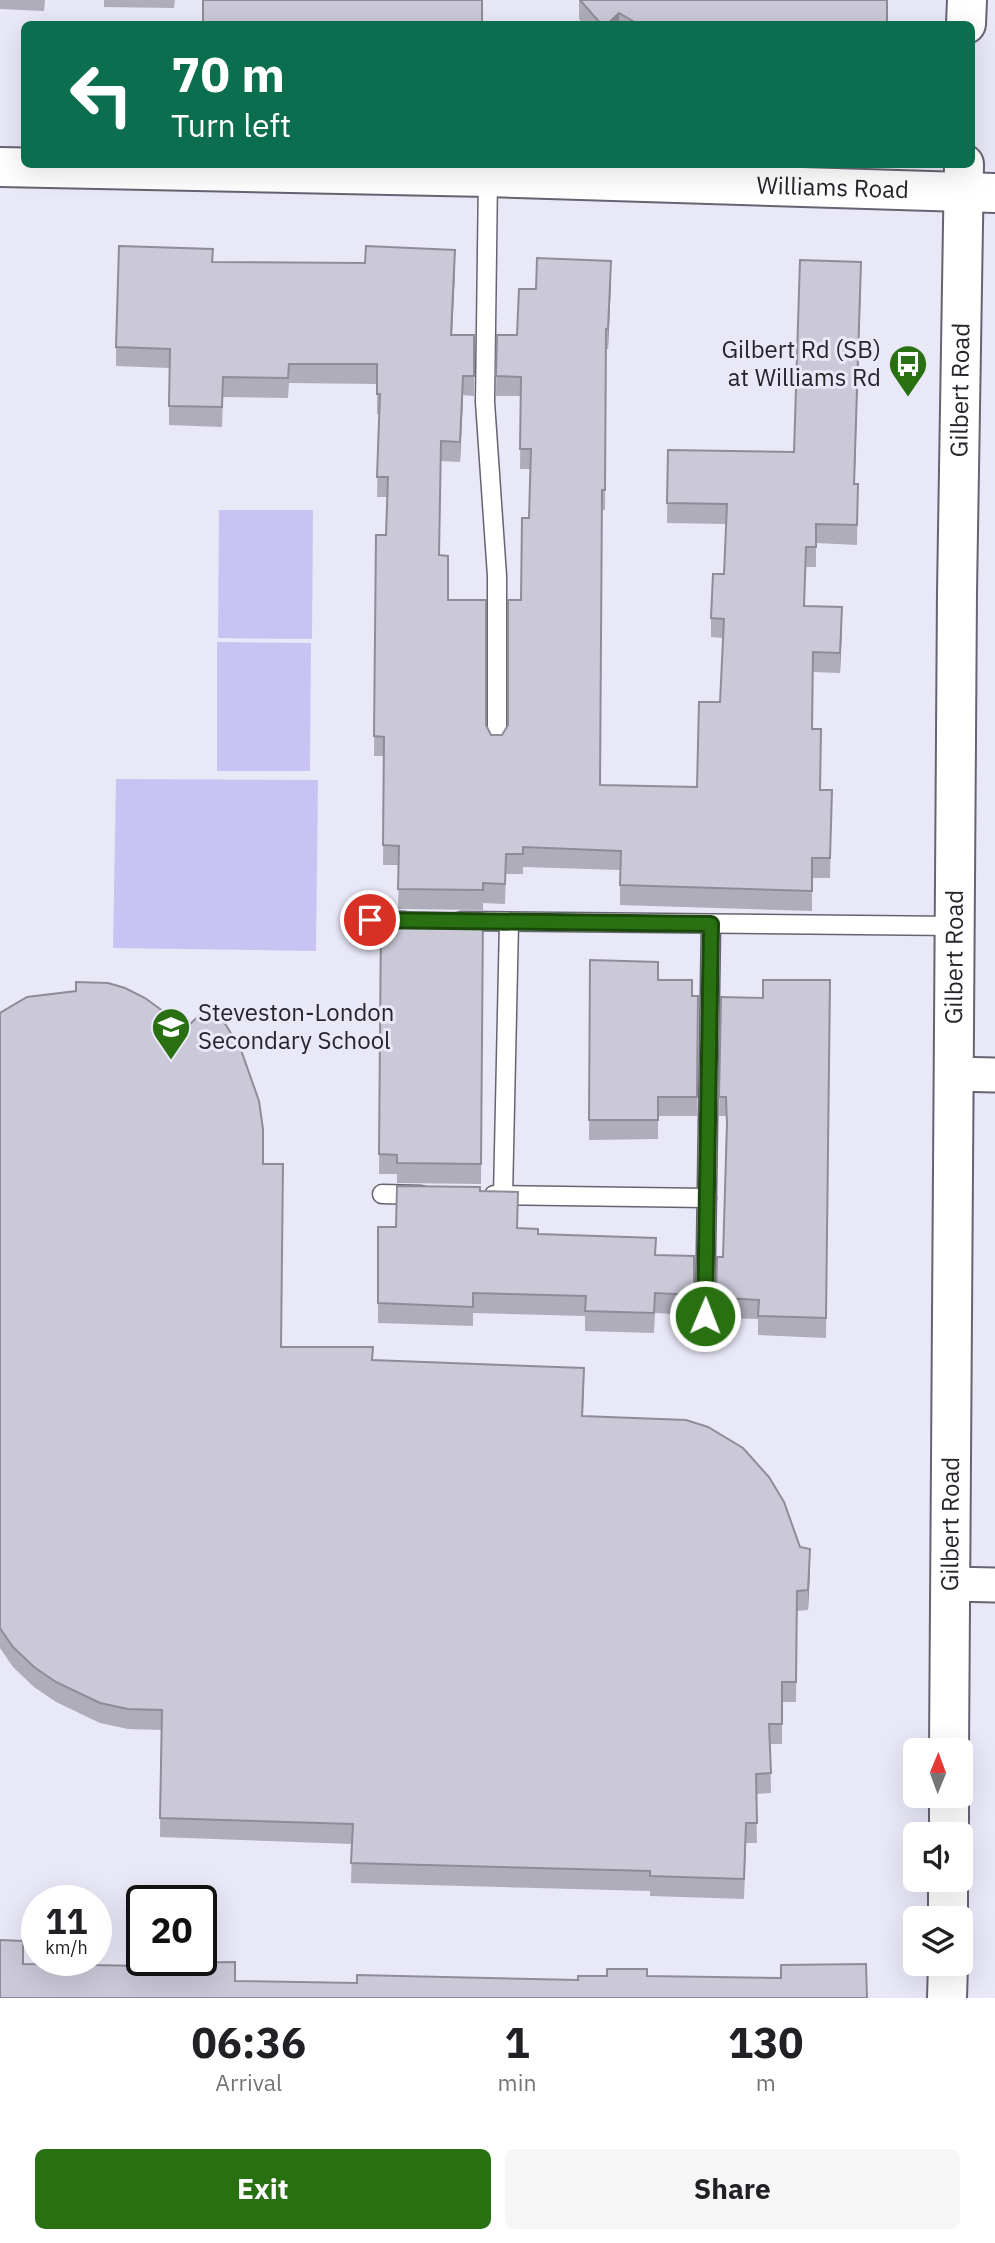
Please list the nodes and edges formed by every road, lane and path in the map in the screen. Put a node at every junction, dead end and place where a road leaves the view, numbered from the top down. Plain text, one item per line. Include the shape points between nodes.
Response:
1 (967, 0) edge
2 (966, 21) edge
3 (0, 167) edge
4 (21, 167) edge
5 (49, 168) edge
6 (488, 177) junction
7 (974, 183) edge
8 (497, 745) edge
9 (370, 920) dead end
10 (509, 922) junction
11 (711, 924) junction
12 (954, 926) junction
13 (953, 1074) junction
14 (995, 1075) edge
15 (382, 1194) dead end
16 (436, 1195) edge
17 (476, 1195) edge
18 (503, 1196) junction
19 (708, 1198) junction
20 (705, 1316) dead end
21 (950, 1584) junction
22 (995, 1585) edge
23 (949, 1738) edge
24 (948, 1976) edge
25 (947, 1998) edge

1 - 2 main road
3 - 4 main road, Williams Road
5 - 6 main road, Williams Road
6 - 7 main road, Williams Road
6 - 8 lane via 485,402 496,576
7 - 12 main road, Gilbert Road
9 - 10 lane
10 - 11 lane
10 - 18 lane
11 - 12 lane
11 - 19 lane
12 - 13 main road, Gilbert Road
13 - 14 street
13 - 21 main road, Gilbert Road
15 - 16 lane
17 - 18 lane
18 - 19 lane
19 - 20 lane
21 - 22 street
21 - 23 main road, Gilbert Road
24 - 25 main road

